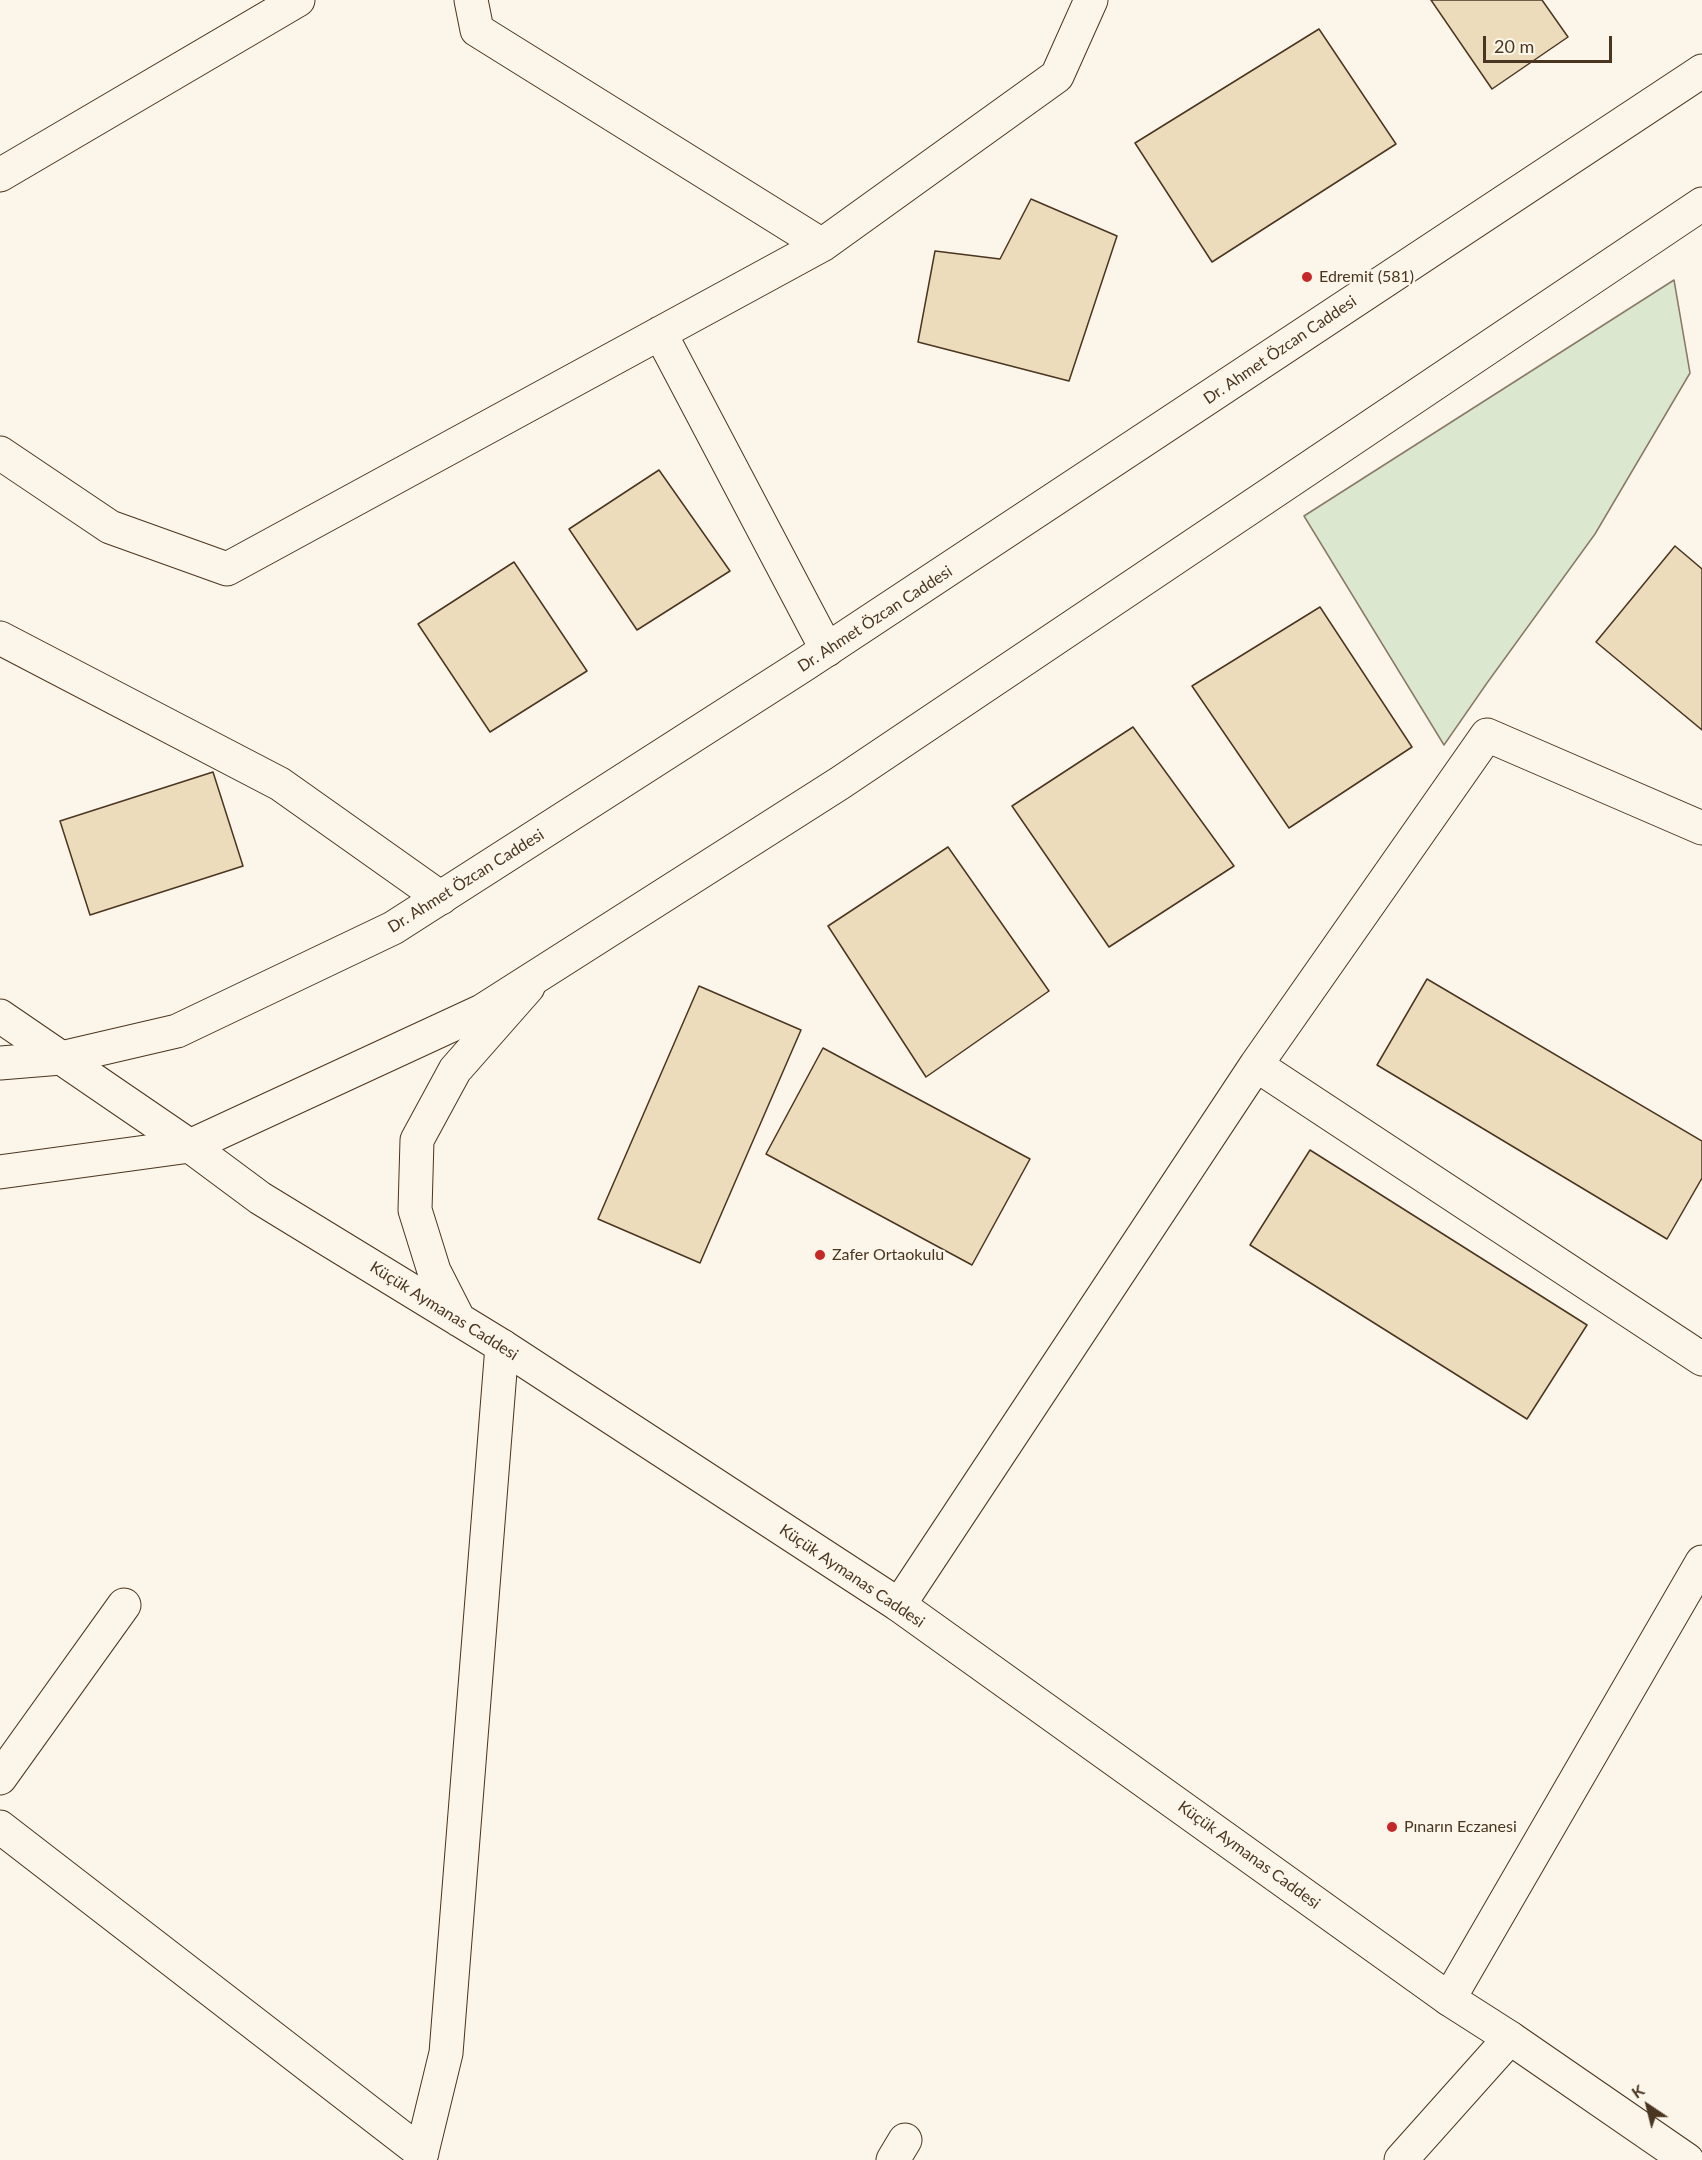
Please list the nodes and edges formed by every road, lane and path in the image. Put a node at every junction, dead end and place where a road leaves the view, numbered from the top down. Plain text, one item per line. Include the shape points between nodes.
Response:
1 (298, 0) edge
2 (471, 0) edge
3 (1091, 0) edge
4 (1702, 71) edge
5 (4, 168) edge
6 (1702, 204) edge
7 (822, 244) junction
8 (660, 333) junction
9 (0, 453) edge
10 (0, 638) edge
11 (827, 650) junction
12 (1702, 828) edge
13 (441, 898) junction
14 (538, 975) junction
15 (0, 1016) edge
16 (61, 1058) junction
17 (0, 1063) edge
18 (1256, 1065) junction
19 (190, 1146) junction
20 (0, 1172) edge
21 (459, 1320) junction
22 (502, 1346) junction
23 (1702, 1359) edge
24 (1702, 1562) edge
25 (124, 1605) dead end
26 (899, 1605) junction
27 (0, 1778) edge
28 (0, 1827) edge
29 (1449, 1999) junction
30 (1510, 2038) junction
31 (1670, 2155) edge
32 (421, 2156) edge
33 (1401, 2160) edge

1 - 5 street
2 - 7 street via 477,30
3 - 7 street via 1058,76
4 - 11 street, Dr. Ahmet Özcan Caddesi
6 - 14 street via 840,783
7 - 8 street
8 - 9 street via 228,569 110,527
8 - 11 street
10 - 13 street via 280,784
11 - 13 street, Dr. Ahmet Özcan Caddesi
12 - 18 street via 1487,735
13 - 16 street, Dr. Ahmet Özcan Caddesi via 393,928 177,1031
14 - 19 street via 483,1011
14 - 21 street via 454,1070 417,1140 416,1210 434,1271
15 - 16 street, Küçük Aymanas Caddesi
16 - 17 street, Dr. Ahmet Özcan Caddesi
16 - 19 street, Küçük Aymanas Caddesi
18 - 23 street
18 - 26 street
19 - 20 street
19 - 21 street, Küçük Aymanas Caddesi via 260,1198
21 - 22 street, Küçük Aymanas Caddesi
22 - 26 street, Küçük Aymanas Caddesi
22 - 32 street via 446,2053
24 - 29 street
25 - 27 street
26 - 29 street, Küçük Aymanas Caddesi
28 - 32 street
29 - 30 street, Küçük Aymanas Caddesi
30 - 31 street, Küçük Aymanas Caddesi
30 - 33 street

